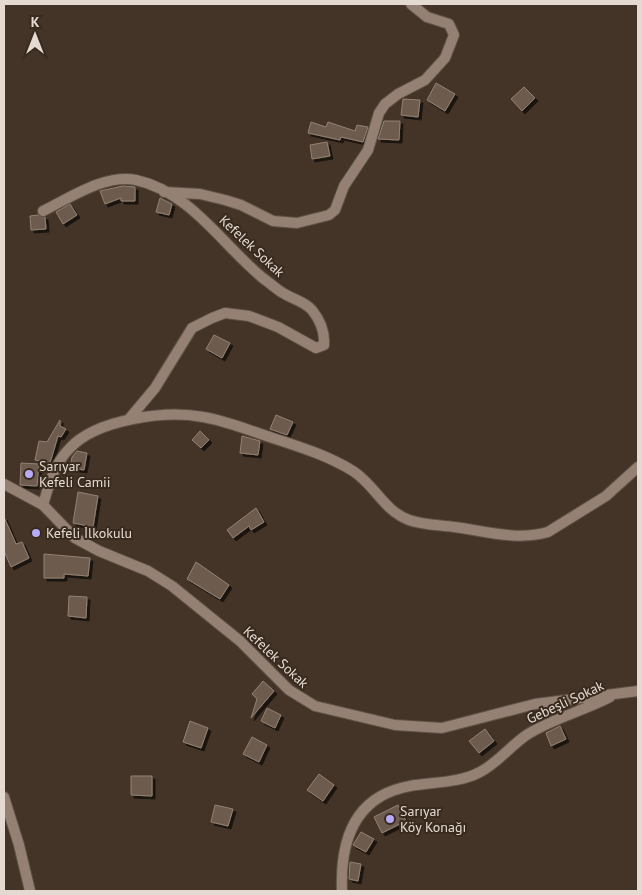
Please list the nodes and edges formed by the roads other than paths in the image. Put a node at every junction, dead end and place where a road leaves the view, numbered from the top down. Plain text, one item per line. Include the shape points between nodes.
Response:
1 (410, 4) edge
2 (164, 192) junction
3 (43, 211) dead end
4 (128, 420) junction
5 (638, 467) edge
6 (4, 484) edge
7 (43, 505) junction
8 (638, 691) edge
9 (615, 694) junction
10 (4, 797) edge
11 (30, 891) edge
12 (342, 891) edge

1 - 2 street via 427,17 449,24 454,35 452,43 436,70 425,80 392,98 379,113 368,150 344,186 335,210 322,218 308,221 273,221 218,198
2 - 3 street, Kefelek Sokak via 135,180 121,180 90,188
2 - 4 street, Kefelek Sokak via 197,212 265,279 313,311 322,325 324,345 311,346 278,327 248,316 225,313 192,328 156,388
4 - 5 street, Kefelek Sokak via 184,415 225,422 333,460 355,472 371,486 390,510 410,520 502,535 548,532 606,496
4 - 7 street, Kefelek Sokak via 86,436 71,446 57,463
6 - 7 street, Kefelek Sokak
7 - 9 street, Kefelek Sokak via 75,538 148,571 172,586 240,641 289,690 315,706 395,724 442,728 535,704
8 - 9 street, Kefelek Sokak
9 - 12 street, Gebeşli Sokak via 548,722 480,772 463,778 410,786 379,797 360,813 352,826 343,851
10 - 11 street

